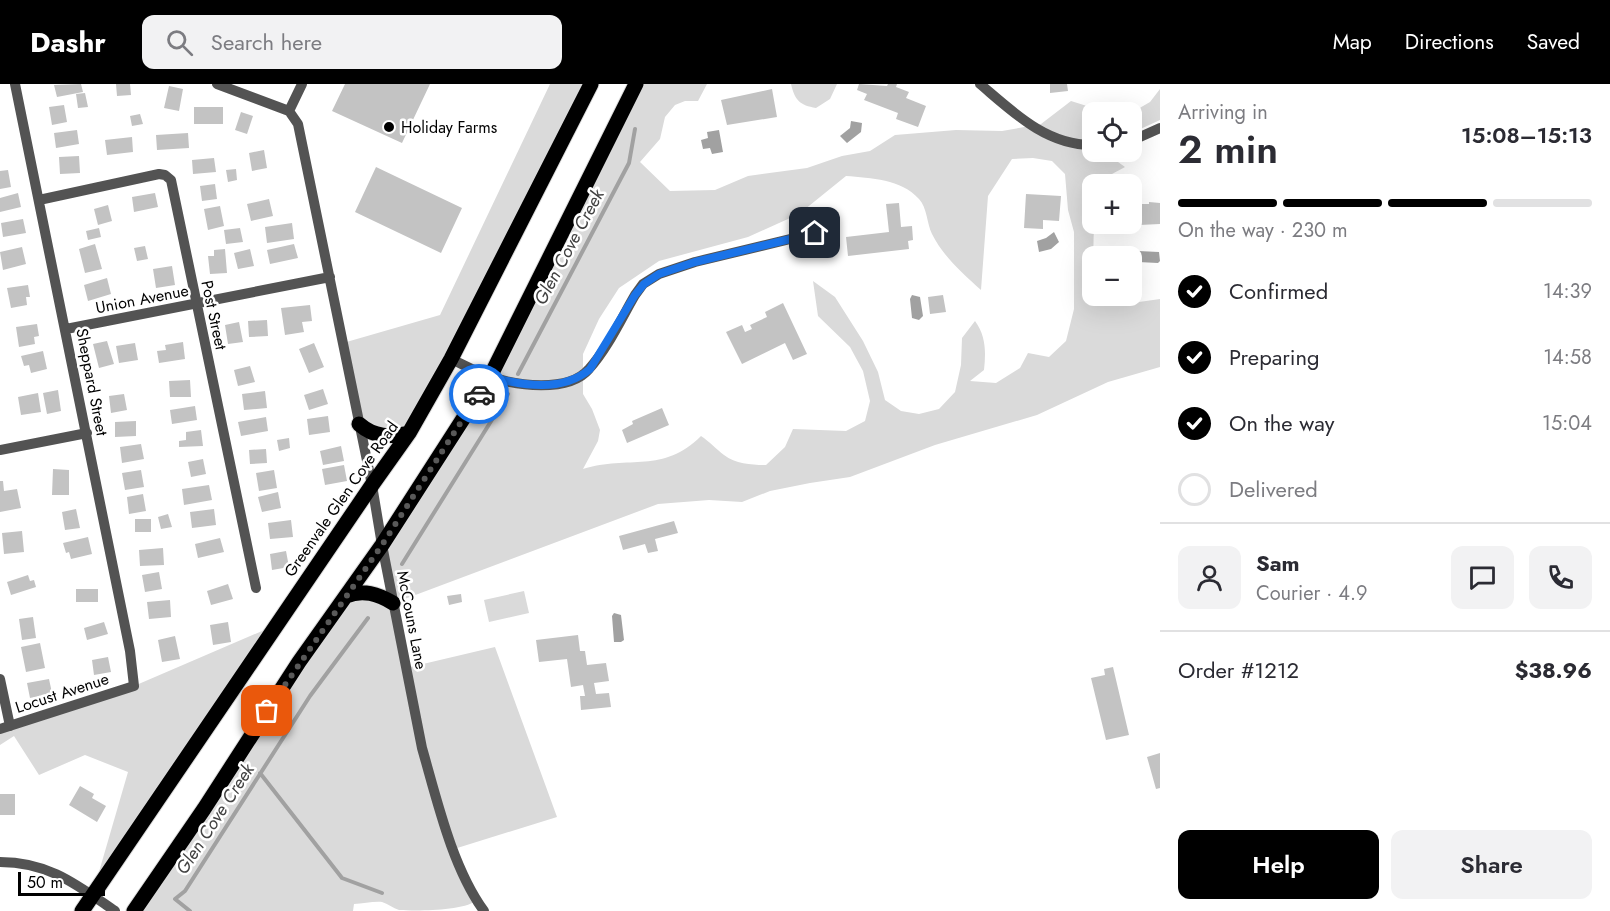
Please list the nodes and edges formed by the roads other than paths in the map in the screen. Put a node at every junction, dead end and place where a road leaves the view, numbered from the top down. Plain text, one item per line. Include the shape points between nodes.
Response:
1 (15, 84) edge
2 (217, 84) edge
3 (302, 84) edge
4 (591, 84) edge
5 (636, 84) edge
6 (980, 84) edge
7 (289, 111) junction
8 (1160, 128) edge
9 (1142, 136) edge
10 (1082, 143) edge
11 (39, 200) junction
12 (815, 233) dead end
13 (330, 277) junction
14 (196, 303) junction
15 (66, 329) junction
16 (451, 359) junction
17 (490, 377) junction
18 (359, 424) junction
19 (87, 433) junction
20 (409, 433) junction
21 (0, 450) edge
22 (372, 485) junction
23 (382, 545) junction
24 (256, 588) dead end
25 (346, 596) junction
26 (393, 603) junction
27 (0, 679) edge
28 (134, 686) joint
29 (5, 728) edge
30 (0, 862) edge
31 (92, 896) junction
32 (82, 911) edge
33 (115, 911) edge
34 (134, 911) edge
35 (484, 911) edge

1 - 11 street, Sheppard Street
2 - 7 street
3 - 7 street
4 - 16 main road, Greenvale Glen Cove Road
5 - 17 main road
6 - 10 street via 1034,128 1058,139
7 - 13 street, McCouns Lane via 298,124
8 - 9 street
11 - 14 street, Post Street via 165,175 171,180
11 - 15 street, Sheppard Street
12 - 17 street via 659,274 635,295 590,369 571,381 524,384
13 - 14 street, Union Avenue
13 - 18 street, McCouns Lane
14 - 15 street, Union Avenue
14 - 24 street, Post Street
15 - 19 street, Sheppard Street
16 - 17 street
16 - 20 main road, Greenvale Glen Cove Road
17 - 23 main road
18 - 20 main road via 380,436
18 - 22 street, McCouns Lane
19 - 21 street
19 - 28 street, Sheppard Street
20 - 22 main road, Greenvale Glen Cove Road
22 - 23 street, McCouns Lane
22 - 31 main road, Greenvale Glen Cove Road
23 - 25 main road
23 - 26 street, McCouns Lane
25 - 26 main road via 369,592
25 - 34 main road
26 - 35 street, McCouns Lane via 422,748 464,877
27 - 29 street
28 - 29 street, Locust Avenue
30 - 31 street via 53,871
31 - 32 main road, Greenvale Glen Cove Road
31 - 33 street

